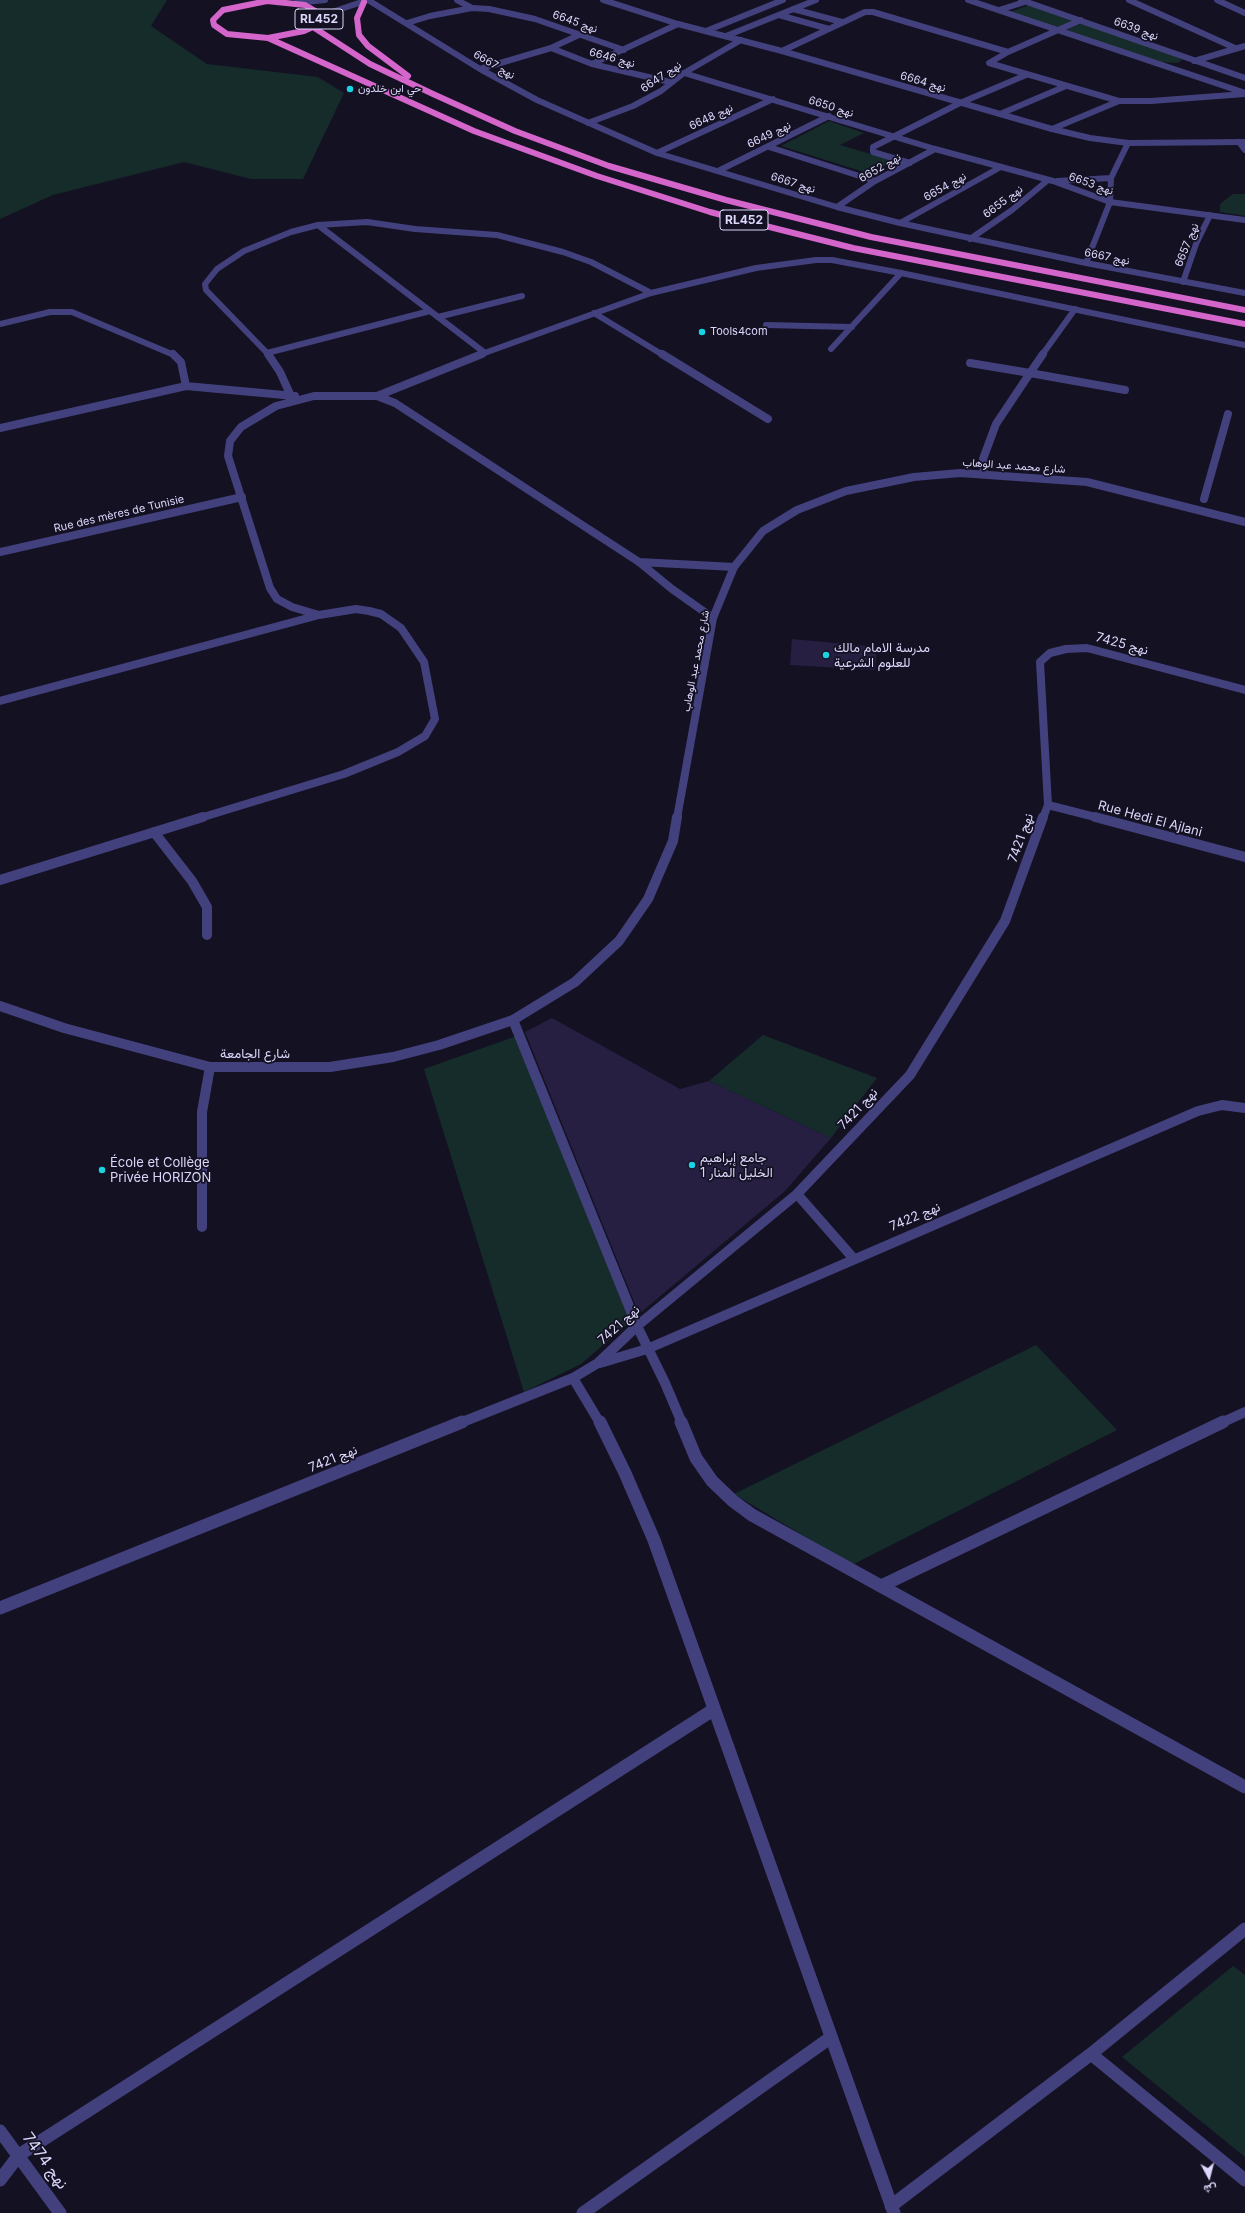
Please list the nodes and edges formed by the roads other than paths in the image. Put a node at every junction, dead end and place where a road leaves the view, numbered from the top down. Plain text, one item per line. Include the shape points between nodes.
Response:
1 (325, 0) edge
2 (457, 0) edge
3 (603, 0) edge
4 (783, 0) edge
5 (816, 0) edge
6 (968, 0) edge
7 (1032, 0) edge
8 (1129, 0) edge
9 (1217, 0) edge
10 (283, 1) edge
11 (366, 1) edge
12 (1023, 1) edge
13 (296, 3) junction
14 (472, 8) junction
15 (793, 9) junction
16 (999, 10) junction
17 (1245, 13) edge
18 (779, 15) junction
19 (320, 16) junction
20 (1081, 20) junction
21 (842, 22) junction
22 (407, 23) junction
23 (678, 24) junction
24 (313, 27) junction
25 (829, 29) junction
26 (1058, 30) junction
27 (706, 31) junction
28 (581, 34) junction
29 (726, 36) junction
30 (268, 38) junction
31 (741, 40) junction
32 (1245, 46) edge
33 (551, 48) junction
34 (1235, 48) junction
35 (624, 50) junction
36 (782, 51) junction
37 (1008, 52) junction
38 (1194, 61) junction
39 (592, 64) junction
40 (480, 69) junction
41 (684, 73) junction
42 (1026, 75) junction
43 (1245, 78) edge
44 (670, 82) junction
45 (1066, 86) junction
46 (419, 87) junction
47 (1245, 93) edge
48 (773, 99) junction
49 (1119, 101) junction
50 (960, 103) junction
51 (1000, 114) junction
52 (829, 116) junction
53 (588, 123) junction
54 (1052, 129) junction
55 (895, 136) junction
56 (1242, 142) edge
57 (1128, 143) junction
58 (769, 147) junction
59 (935, 149) junction
60 (1245, 150) edge
61 (657, 152) junction
62 (910, 163) junction
63 (999, 168) junction
64 (718, 171) junction
65 (1111, 178) junction
66 (875, 181) junction
67 (1050, 181) junction
68 (1110, 202) junction
69 (837, 207) junction
70 (1210, 215) junction
71 (1245, 220) edge
72 (900, 223) junction
73 (318, 225) junction
74 (970, 239) junction
75 (1086, 263) junction
76 (901, 273) junction
77 (1183, 282) junction
78 (1245, 292) edge
79 (651, 293) junction
80 (522, 296) dead end
81 (1075, 309) junction
82 (1245, 310) edge
83 (430, 311) junction
84 (594, 313) junction
85 (438, 317) junction
86 (0, 324) edge
87 (1245, 324) edge
88 (766, 325) dead end
89 (852, 328) junction
90 (1245, 345) edge
91 (831, 349) dead end
92 (267, 353) junction
93 (484, 353) junction
94 (970, 363) dead end
95 (1030, 372) junction
96 (186, 386) junction
97 (1125, 390) dead end
98 (290, 394) junction
99 (377, 396) junction
100 (301, 398) junction
101 (1228, 414) dead end
102 (768, 419) dead end
103 (0, 428) edge
104 (984, 473) junction
105 (242, 497) junction
106 (1204, 499) dead end
107 (1245, 522) edge
108 (0, 552) edge
109 (639, 562) junction
110 (734, 567) junction
111 (319, 615) junction
112 (714, 618) junction
113 (1245, 690) edge
114 (0, 700) edge
115 (1048, 805) junction
116 (154, 832) junction
117 (1245, 857) edge
118 (0, 880) edge
119 (207, 935) dead end
120 (0, 1006) edge
121 (513, 1020) junction
122 (210, 1067) junction
123 (1245, 1108) edge
124 (797, 1194) junction
125 (202, 1227) dead end
126 (854, 1259) junction
127 (637, 1326) junction
128 (647, 1349) junction
129 (598, 1363) junction
130 (573, 1378) junction
131 (1245, 1412) edge
132 (881, 1586) junction
133 (2, 1604) edge
134 (714, 1710) junction
135 (1245, 1787) edge
136 (1245, 1929) edge
137 (830, 2038) junction
138 (1091, 2054) junction
139 (0, 2131) edge
140 (19, 2155) junction
141 (0, 2180) edge
142 (1245, 2180) edge
143 (892, 2210) edge
144 (60, 2213) edge
145 (583, 2213) edge

1 - 13 street
2 - 14 street
3 - 23 street, نهج 6664
4 - 27 street
5 - 15 street
6 - 16 street
7 - 12 street
8 - 34 street
9 - 17 street
10 - 13 highway, RL452
10 - 30 highway, RL452 via 222,8 213,20 218,30 239,36
11 - 19 street
11 - 22 street, نهج 6667
11 - 46 highway via 357,18 359,35 368,46
12 - 16 street
12 - 20 street, نهج 6639
13 - 19 highway, RL452 via 312,8
14 - 22 street
14 - 28 street, نهج 6645 via 496,10 536,19
15 - 18 street
15 - 21 street
16 - 26 street
18 - 25 street
18 - 29 street
19 - 24 highway, RL452
20 - 26 street
20 - 38 street, نهج 6639
21 - 25 street
21 - 37 street via 859,13 873,12
22 - 40 street, نهج 6667
23 - 27 street, نهج 6664
23 - 35 street
24 - 30 highway, RL452 via 294,34
24 - 46 highway, RL452 via 370,64
25 - 36 street
26 - 37 street
26 - 47 street
27 - 29 street, نهج 6664
28 - 33 street, نهج 6646
28 - 35 street, نهج 6645
29 - 31 street, نهج 6664
30 - 87 highway, RL452 via 474,131 597,176 710,212 853,248
31 - 36 street, نهج 6664
31 - 41 street, نهج 6647
32 - 34 street
33 - 39 street, نهج 6646
33 - 40 street, نهج 6646
34 - 38 street
35 - 39 street
36 - 50 street, نهج 6664
37 - 42 street via 988,63
38 - 43 street, نهج 6639
39 - 44 street, نهج 6646
40 - 53 street, نهج 6667 via 537,100
41 - 44 street, نهج 6647
41 - 48 street, نهج 6650
42 - 45 street
42 - 50 street
44 - 53 street, نهج 6647 via 633,106
45 - 49 street
45 - 51 street
46 - 82 highway, RL452 via 515,131 609,166 726,200 871,237
47 - 49 street via 1151,101
48 - 52 street, نهج 6650
48 - 61 street, نهج 6648
49 - 54 street
50 - 51 street, نهج 6664
50 - 55 street
51 - 54 street, نهج 6664
52 - 55 street, نهج 6650
52 - 58 street, نهج 6649
53 - 61 street, نهج 6667
54 - 57 street, نهج 6664
55 - 59 street, نهج 6650
55 - 62 street via 873,148 873,152
56 - 57 street, نهج 6664
56 - 60 street
57 - 65 street
58 - 64 street, نهج 6649
58 - 66 street
59 - 62 street, نهج 6652
59 - 63 street, نهج 6653
61 - 64 street, نهج 6667
62 - 66 street, نهج 6652
63 - 67 street, نهج 6653
63 - 72 street, نهج 6654
64 - 69 street, نهج 6667
65 - 67 street
65 - 68 street
66 - 69 street, نهج 6652
67 - 68 street, نهج 6653
67 - 74 street, نهج 6655
68 - 70 street, نهج 6653
68 - 75 street
69 - 72 street, نهج 6667
70 - 71 street, نهج 6653
70 - 77 street, نهج 6657 via 1196,244
72 - 74 street, نهج 6667
73 - 79 street via 367,222 497,236 563,252 591,262
73 - 83 street
73 - 92 street via 274,237 244,251 217,269 205,284 206,290
74 - 75 street, نهج 6667
75 - 77 street, نهج 6667
76 - 79 street via 832,260 800,261 756,268
76 - 81 street
76 - 89 street
77 - 78 street, نهج 6667
79 - 84 street
80 - 85 street
81 - 90 street
81 - 95 street
83 - 85 street
83 - 92 street
84 - 93 street
84 - 102 street
85 - 93 street
86 - 96 street via 50,312 72,312 173,354 181,362
88 - 89 street
89 - 91 street
92 - 98 street via 280,372
93 - 99 street
94 - 95 street
95 - 97 street
95 - 104 street via 996,424 983,459
96 - 98 street
96 - 103 street
98 - 100 street
99 - 100 street
99 - 109 street via 416,415
100 - 105 street via 259,415 241,427 230,441 228,456
101 - 106 street
104 - 107 street, شارع محمد عبد الوهاب via 1088,482
104 - 110 street, شارع محمد عبد الوهاب via 914,477 846,491 797,510 763,531
105 - 108 street, Rue des mères de Tunisie
105 - 111 street via 270,588 277,599 292,607
109 - 110 street
109 - 112 street
110 - 112 street, شارع محمد عبد الوهاب
111 - 114 street
111 - 116 street via 356,609 369,611 381,614 401,628 424,662 435,719 425,736 398,752 344,774
112 - 121 street, شارع محمد عبد الوهاب via 673,841 648,899 619,940 575,982
113 - 115 street, نهج 7425 via 1087,648 1050,653 1040,662
115 - 117 street, Rue Hedi El Ajlani
115 - 124 street, نهج 7421 via 1005,921 910,1074
116 - 118 street
116 - 119 street via 192,881 207,907
120 - 122 street, شارع الجامعة via 64,1028
121 - 122 street, شارع الجامعة via 432,1047 346,1065
121 - 127 street
122 - 125 street via 202,1112
123 - 126 street, نهج 7422 via 1222,1105 1198,1111
124 - 126 street
124 - 127 street, نهج 7421
126 - 128 street, نهج 7422
127 - 128 street
127 - 129 street, نهج 7421
128 - 129 street, نهج 7422
128 - 132 street via 665,1384 696,1458 712,1481 752,1515
129 - 130 street, نهج 7421
130 - 133 street, نهج 7421
130 - 134 street via 622,1466 654,1540
131 - 132 street
132 - 135 street
134 - 137 street
134 - 140 street
136 - 138 street
137 - 143 street
137 - 145 street
138 - 142 street
138 - 143 street
139 - 140 street, نهج 7474
140 - 141 street
140 - 144 street, نهج 7474

